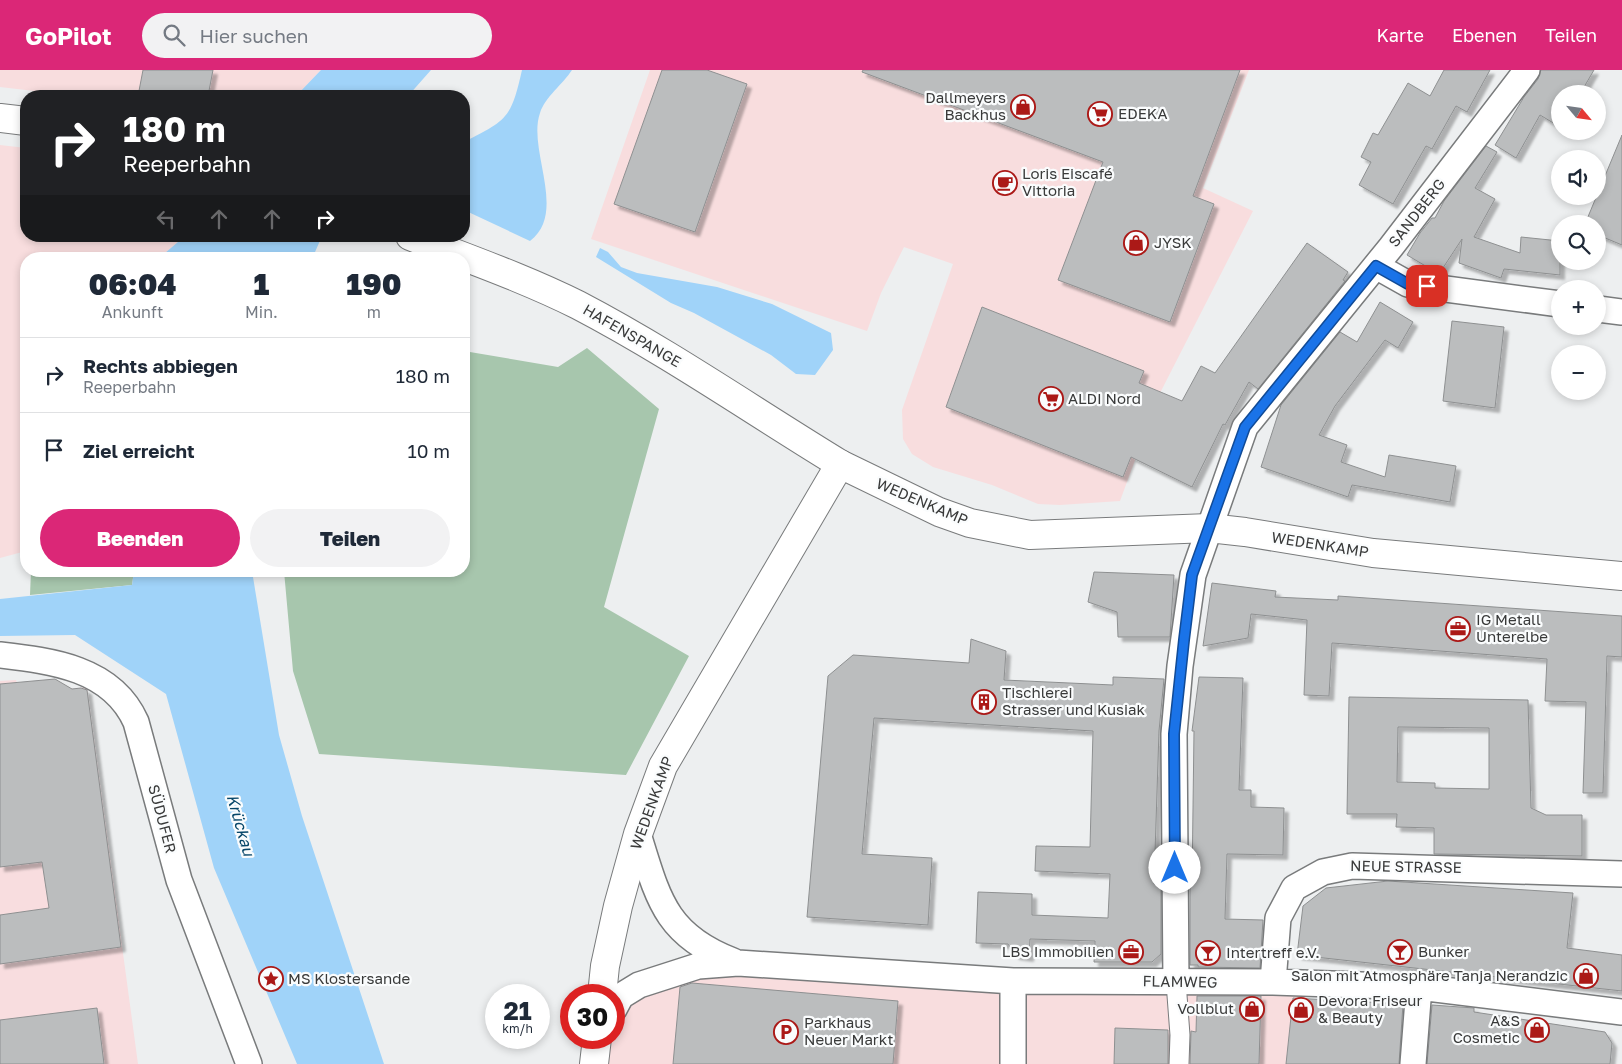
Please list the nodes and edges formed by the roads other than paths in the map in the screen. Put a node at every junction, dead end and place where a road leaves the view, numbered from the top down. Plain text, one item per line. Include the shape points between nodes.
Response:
1 (1528, 70) edge
2 (0, 118) edge
3 (20, 120) edge
4 (425, 242) edge
5 (451, 252) edge
6 (470, 259) edge
7 (1376, 266) junction
8 (1551, 303) edge
9 (1606, 310) edge
10 (1622, 312) edge
11 (840, 464) junction
12 (1209, 528) junction
13 (1622, 576) edge
14 (0, 656) edge
15 (638, 834) junction
16 (1622, 874) edge
17 (738, 963) junction
18 (1013, 981) junction
19 (1176, 982) junction
20 (1273, 982) junction
21 (603, 984) edge
22 (1419, 987) junction
23 (625, 994) edge
24 (1622, 1012) edge
25 (596, 1049) edge
26 (598, 1049) edge
27 (249, 1064) edge
28 (594, 1064) edge
29 (1013, 1064) edge
30 (1179, 1064) edge
31 (1413, 1064) edge

1 - 7 street, SANDBERG
2 - 3 main road
4 - 5 main road, HAFENSPANGE
6 - 11 main road, HAFENSPANGE via 578,305 663,353
7 - 8 street via 1408,284
7 - 12 street, SANDBERG via 1245,427
9 - 10 street
11 - 12 main road, WEDENKAMP via 939,512 991,528 1030,535
11 - 15 main road, WEDENKAMP via 663,766
12 - 13 main road, WEDENKAMP via 1373,554
12 - 19 street, SANDBERG via 1192,575 1174,734
14 - 27 street, SÜDUFER via 42,660 86,673 118,694 130,709 179,880
15 - 17 street, FLAMWEG via 660,898 680,932 701,947
15 - 21 main road, WEDENKAMP via 618,906
16 - 20 street, NEUE STRASSE via 1352,866 1323,872 1294,888 1278,918
17 - 18 street, FLAMWEG
17 - 23 street, FLAMWEG via 698,966 640,985
18 - 19 street, FLAMWEG
18 - 29 street
19 - 20 street, FLAMWEG
19 - 30 street
20 - 22 street, FLAMWEG
22 - 24 street, FLAMWEG
22 - 31 street
25 - 28 main road
26 - 28 street

